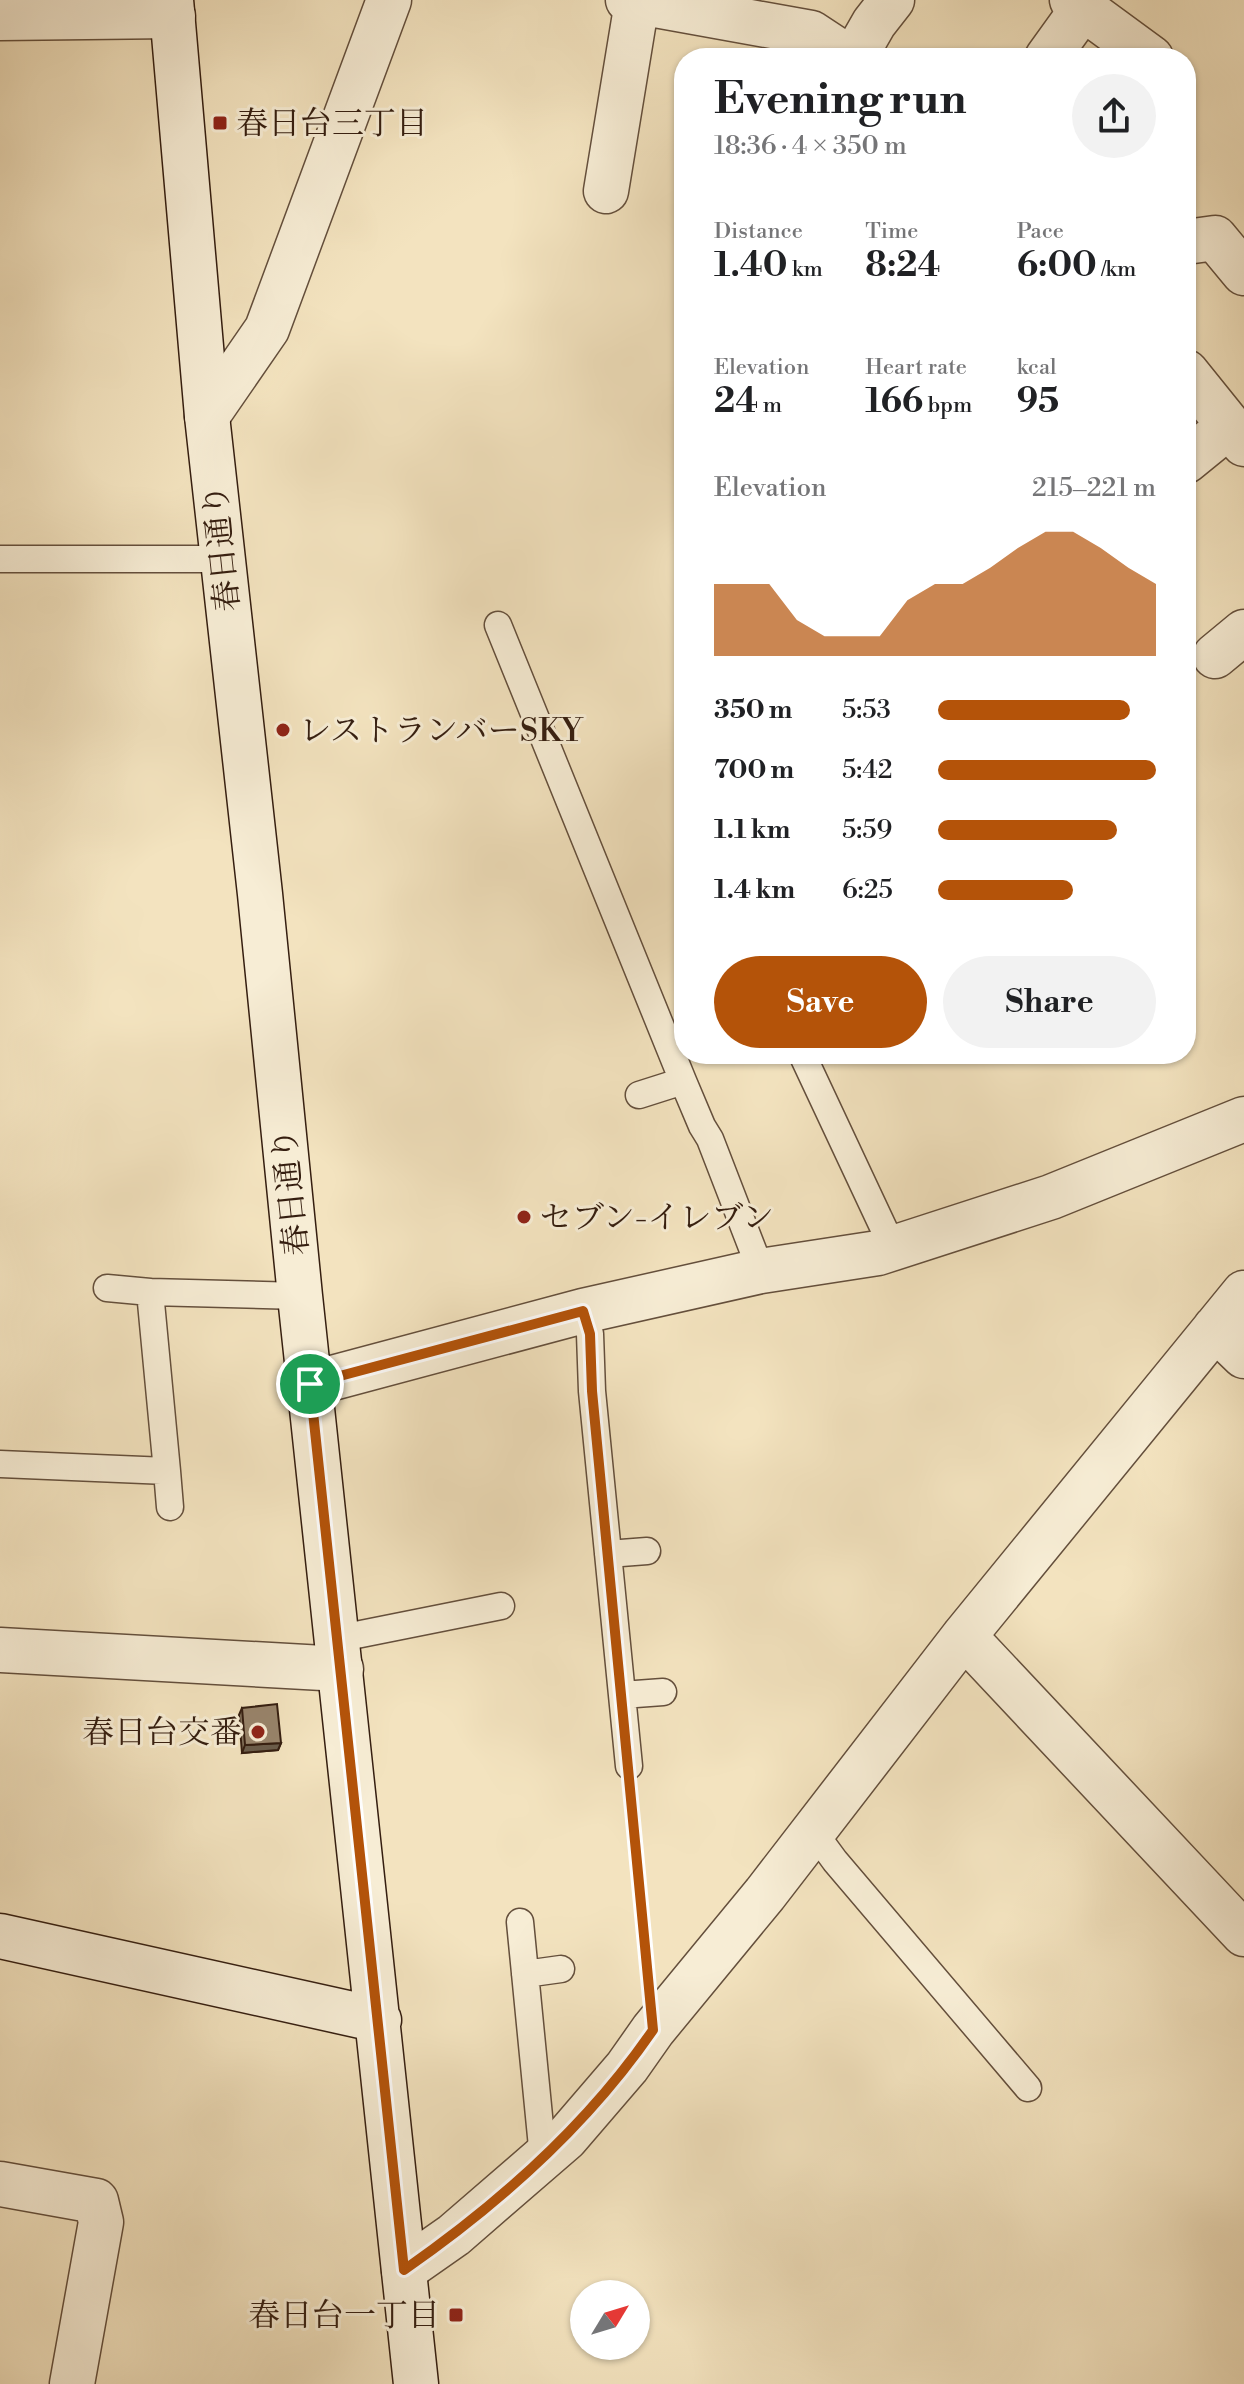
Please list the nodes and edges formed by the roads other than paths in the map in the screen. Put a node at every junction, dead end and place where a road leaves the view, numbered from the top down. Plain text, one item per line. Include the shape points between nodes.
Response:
1 (389, 0) edge
2 (892, 0) edge
3 (633, 1) edge
4 (1078, 4) edge
5 (172, 8) edge
6 (0, 18) edge
7 (836, 48) edge
8 (858, 48) edge
9 (1053, 48) edge
10 (1137, 48) edge
11 (606, 191) dead end
12 (1196, 241) edge
13 (1244, 273) edge
14 (1196, 384) edge
15 (207, 416) junction
16 (1237, 435) edge
17 (1196, 456) edge
18 (0, 559) edge
19 (223, 559) junction
20 (498, 625) dead end
21 (674, 1059) edge
22 (676, 1064) edge
23 (807, 1064) edge
24 (683, 1081) junction
25 (639, 1095) dead end
26 (1244, 1119) edge
27 (892, 1246) junction
28 (761, 1271) junction
29 (107, 1288) dead end
30 (150, 1292) junction
31 (1244, 1293) edge
32 (300, 1296) junction
33 (583, 1311) junction
34 (1229, 1342) edge
35 (310, 1384) junction
36 (0, 1464) edge
37 (167, 1471) junction
38 (170, 1507) dead end
39 (647, 1551) dead end
40 (608, 1554) junction
41 (501, 1606) dead end
42 (964, 1636) junction
43 (0, 1650) edge
44 (339, 1654) junction
45 (663, 1692) dead end
46 (622, 1695) junction
47 (629, 1766) road end
48 (813, 1831) junction
49 (520, 1922) dead end
50 (1244, 1934) edge
51 (0, 1936) edge
52 (561, 1969) dead end
53 (525, 1974) junction
54 (379, 2020) junction
55 (1028, 2088) dead end
56 (543, 2157) junction
57 (0, 2184) edge
58 (404, 2270) junction
59 (72, 2384) edge
60 (416, 2384) edge

1 - 15 street via 267,329
2 - 8 street
3 - 7 street via 811,33
3 - 11 street
4 - 9 street
4 - 10 street
5 - 6 street
5 - 15 street, 春日通り
12 - 13 street via 1215,238
14 - 16 street
15 - 19 street, 春日通り
16 - 17 street
18 - 19 lane
19 - 32 street, 春日通り
20 - 21 lane
22 - 24 lane
23 - 27 lane
24 - 25 lane
24 - 28 lane
26 - 27 street via 1051,1197
27 - 28 street via 878,1253
28 - 33 street
29 - 30 lane
30 - 32 lane
30 - 37 lane
31 - 34 street
32 - 35 street, 春日通り
33 - 35 street
33 - 40 lane via 590,1334
34 - 42 street
35 - 44 street, 春日通り
36 - 37 lane
37 - 38 lane
39 - 40 lane
40 - 46 lane
41 - 44 lane
42 - 48 street
42 - 50 street
43 - 44 street
44 - 54 street, 春日通り
45 - 46 lane
46 - 47 lane
48 - 55 lane via 928,1959
48 - 56 street via 627,2067
49 - 53 lane
51 - 54 street
52 - 53 lane
53 - 56 lane
54 - 58 street, 春日通り
56 - 58 street via 454,2235
57 - 59 street via 96,2201 101,2222
58 - 60 street, 春日通り

